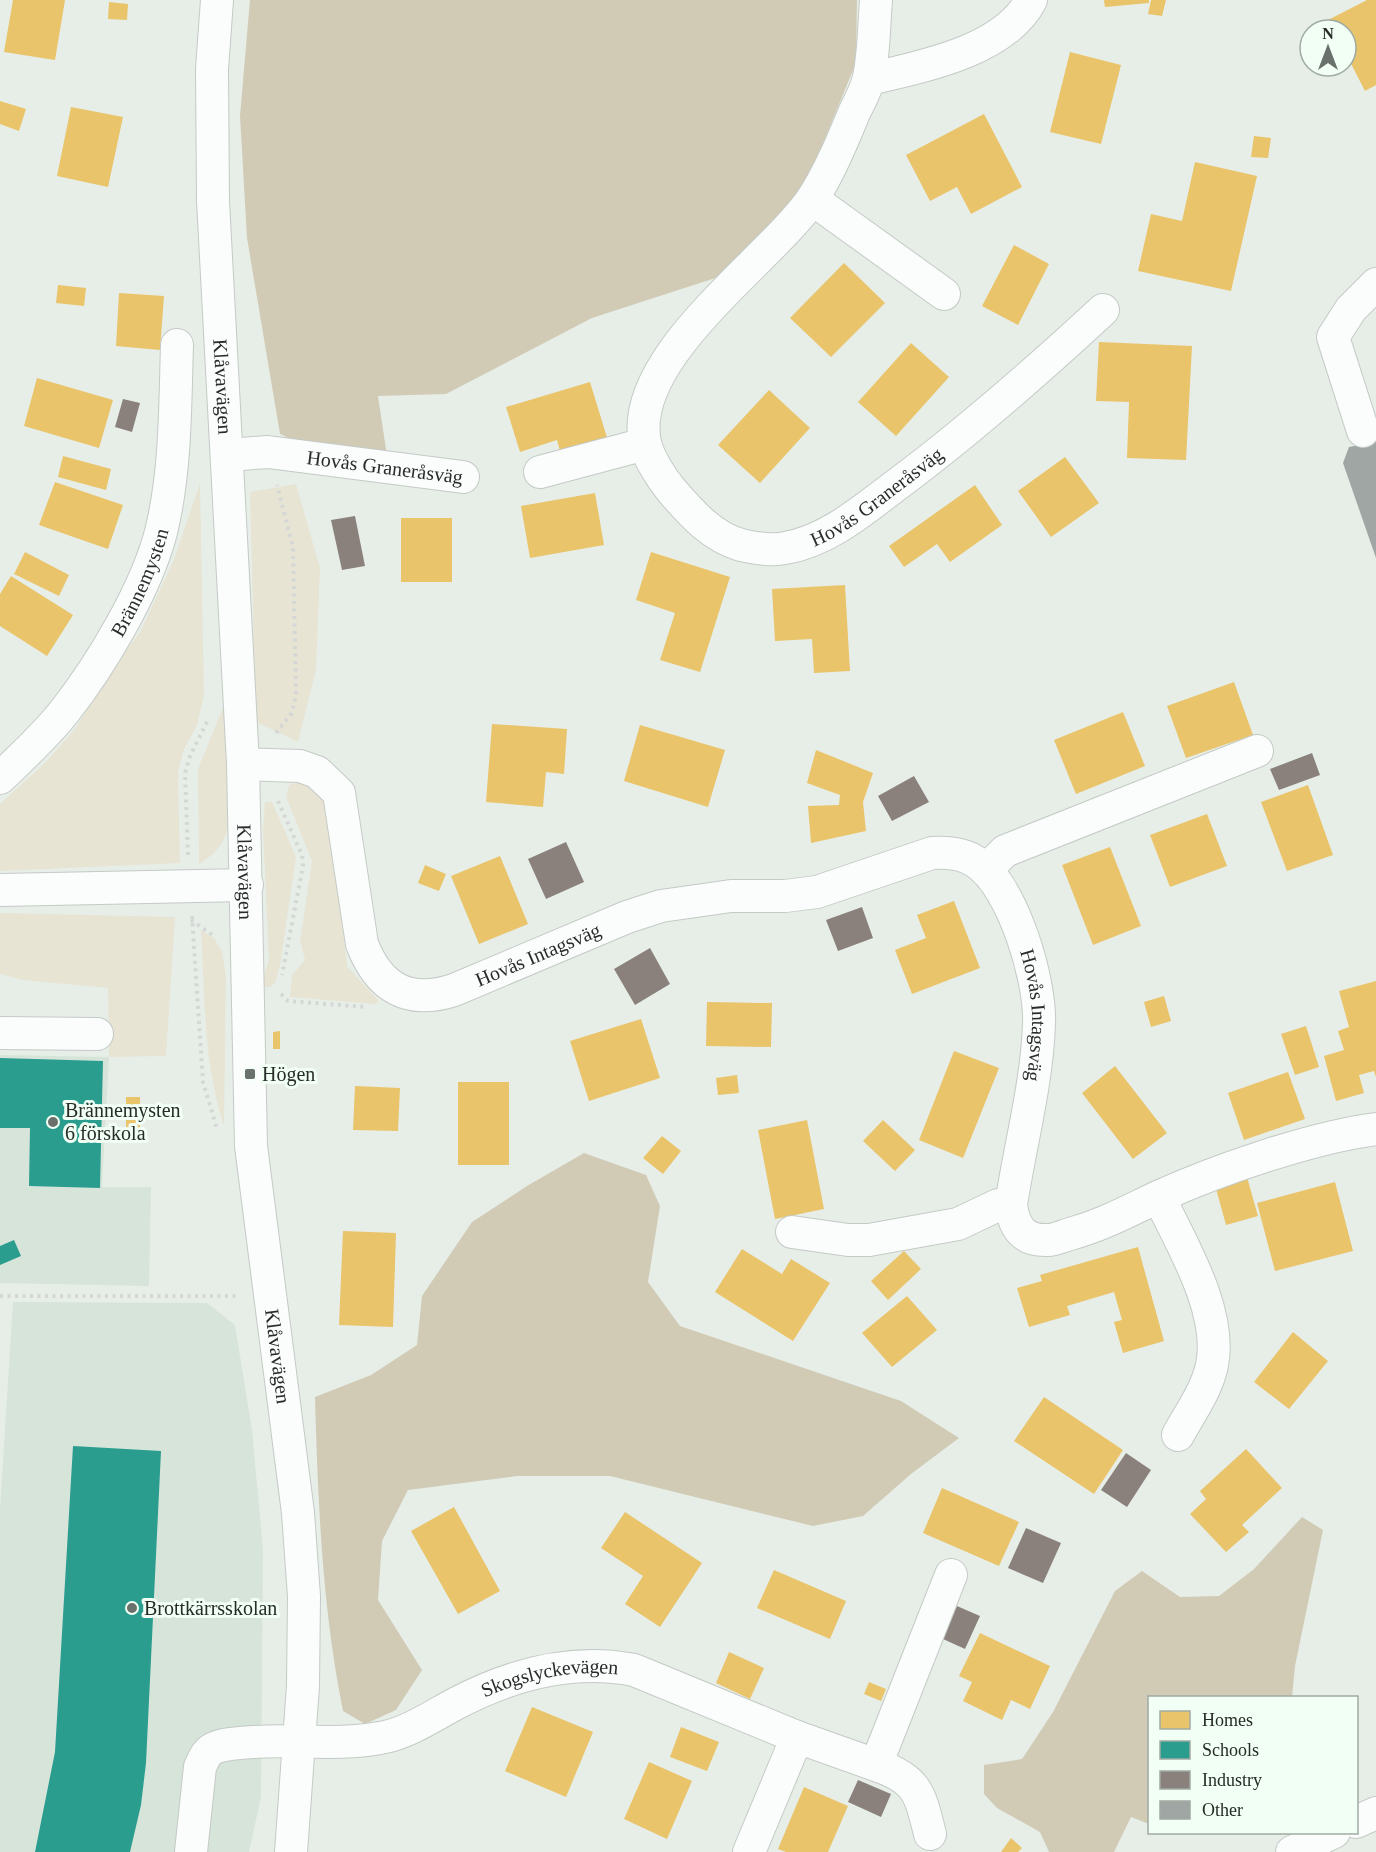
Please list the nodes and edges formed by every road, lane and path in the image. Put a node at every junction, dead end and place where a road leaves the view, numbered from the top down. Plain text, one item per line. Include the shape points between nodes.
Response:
1 (217, 0) edge
2 (876, 0) edge
3 (1031, 0) edge
4 (869, 79) junction
5 (812, 199) junction
6 (1376, 284) edge
7 (945, 294) dead end
8 (1103, 310) dead end
9 (177, 345) dead end
10 (1363, 431) dead end
11 (645, 444) junction
12 (228, 455) junction
13 (540, 472) dead end
14 (463, 477) dead end
15 (1257, 751) dead end
16 (243, 764) junction
17 (0, 778) edge
18 (986, 870) junction
19 (247, 885) junction
20 (0, 890) edge
21 (181, 917) dead end
22 (217, 940) dead end
23 (0, 1033) edge
24 (98, 1034) dead end
25 (1376, 1129) edge
26 (1159, 1197) junction
27 (1011, 1204) junction
28 (792, 1232) dead end
29 (0, 1296) edge
30 (242, 1296) dead end
31 (1178, 1435) dead end
32 (951, 1575) dead end
33 (797, 1737) junction
34 (300, 1742) junction
35 (876, 1765) junction
36 (1376, 1813) edge
37 (1358, 1821) edge
38 (930, 1834) dead end
39 (1332, 1834) edge
40 (191, 1852) edge
41 (291, 1852) edge
42 (749, 1852) edge
43 (1292, 1852) edge

1 - 12 street, Klåvavägen via 212,136 217,306
2 - 4 street, Hovås Graneråsväg
3 - 4 street via 1010,27 971,48 924,66
4 - 5 street, Hovås Graneråsväg via 833,164
5 - 7 street
5 - 11 street, Hovås Graneråsväg via 710,307 672,356 650,400
6 - 10 street via 1351,309 1333,337
8 - 11 street, Hovås Graneråsväg via 1008,397 902,481 829,532 783,549 743,545 709,528 665,483
9 - 17 street, Brännemysten via 175,423 166,502 149,566 131,607 65,710
11 - 13 street
12 - 14 street, Hovås Graneråsväg via 268,452
12 - 16 street, Klåvavägen
15 - 18 street via 1005,851
16 - 18 street, Hovås Intagsväg via 300,766 317,772 339,793 362,944 369,962 388,984 420,997 454,990 662,906 731,896 817,892 932,853 963,856
16 - 19 street, Klåvavägen
18 - 27 street, Hovås Intagsväg via 1012,915 1038,994 1035,1062
19 - 20 street
19 - 34 street, Klåvavägen via 251,1146 298,1513 304,1596
21 - 22 path via 201,925
23 - 24 street
25 - 26 street, Hovås Intagsväg via 1288,1151
26 - 27 street, Hovås Intagsväg via 1107,1224 1050,1240 1034,1239 1020,1232
26 - 31 street via 1202,1289 1212,1345 1213,1363 1207,1382
27 - 28 street via 998,1204 958,1224 869,1240
29 - 30 path
32 - 35 street
33 - 34 street, Skogslyckevägen via 634,1670 587,1665 539,1671 515,1679 382,1738
33 - 35 street, Skogslyckevägen
33 - 42 street
34 - 40 street via 237,1743 216,1747 206,1755 200,1767
34 - 41 street, Klåvavägen
35 - 38 street, Skogslyckevägen via 900,1773 920,1796
36 - 37 street
39 - 43 street

